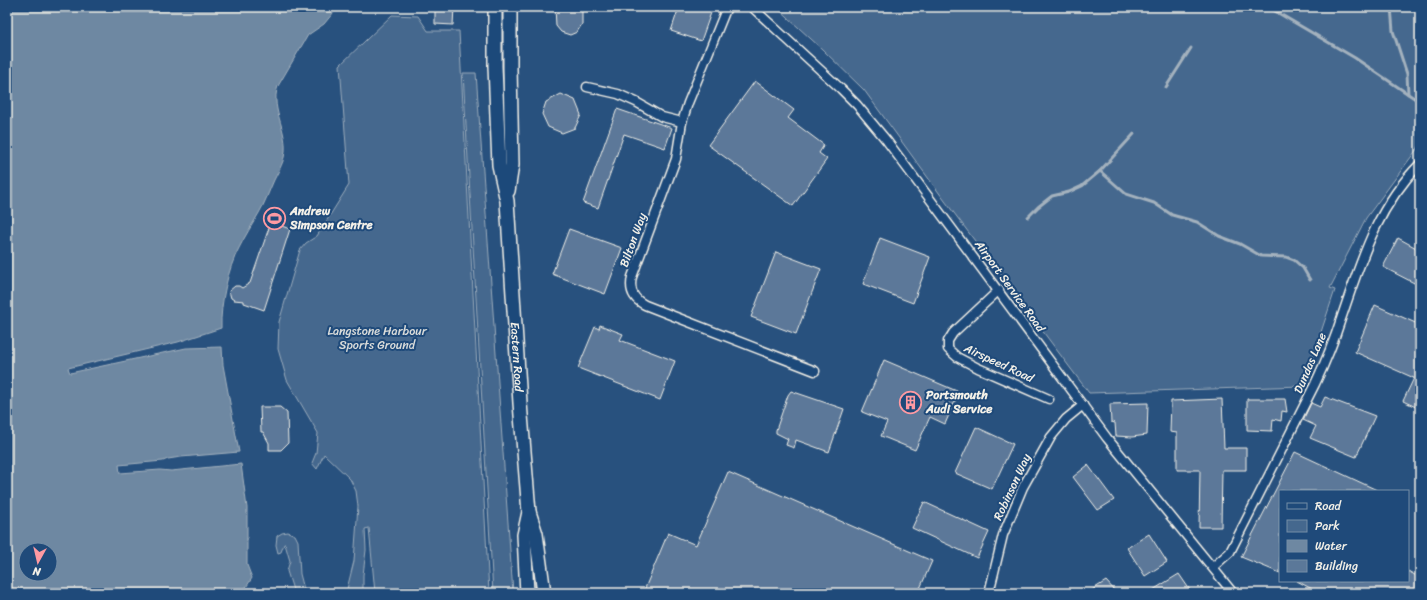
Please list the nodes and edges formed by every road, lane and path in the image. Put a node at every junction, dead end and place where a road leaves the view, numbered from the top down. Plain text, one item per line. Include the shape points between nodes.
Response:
1 (495, 7) edge
2 (510, 7) edge
3 (727, 7) edge
4 (752, 7) edge
5 (587, 87) dead end
6 (682, 122) junction
7 (1420, 164) edge
8 (507, 201) junction
9 (999, 290) junction
10 (815, 371) dead end
11 (1049, 399) dead end
12 (1083, 405) junction
13 (529, 512) junction
14 (1213, 567) junction
15 (527, 593) edge
16 (544, 593) edge
17 (989, 593) edge
18 (1233, 593) edge

1 - 8 main road, Eastern Road via 499,165
2 - 8 main road, Eastern Road via 512,165
3 - 6 street, Bilton Way
4 - 9 street, Airport Service Road via 857,105
5 - 6 street via 618,94 662,117
6 - 10 street, Bilton Way via 676,159 630,284 633,295 645,305
7 - 14 street, Dundas Lane via 1393,196 1373,231 1315,384 1230,552
8 - 13 main road, Eastern Road
9 - 11 street, Airspeed Road via 953,333 948,341 948,349 978,368
9 - 12 street, Airport Service Road
12 - 14 street, Airport Service Road
12 - 17 street, Robinson Way via 1066,419 1051,437 1024,487 1003,535
13 - 15 main road, Eastern Road via 524,535
13 - 16 main road, Eastern Road via 536,534
14 - 18 street, Airport Service Road

